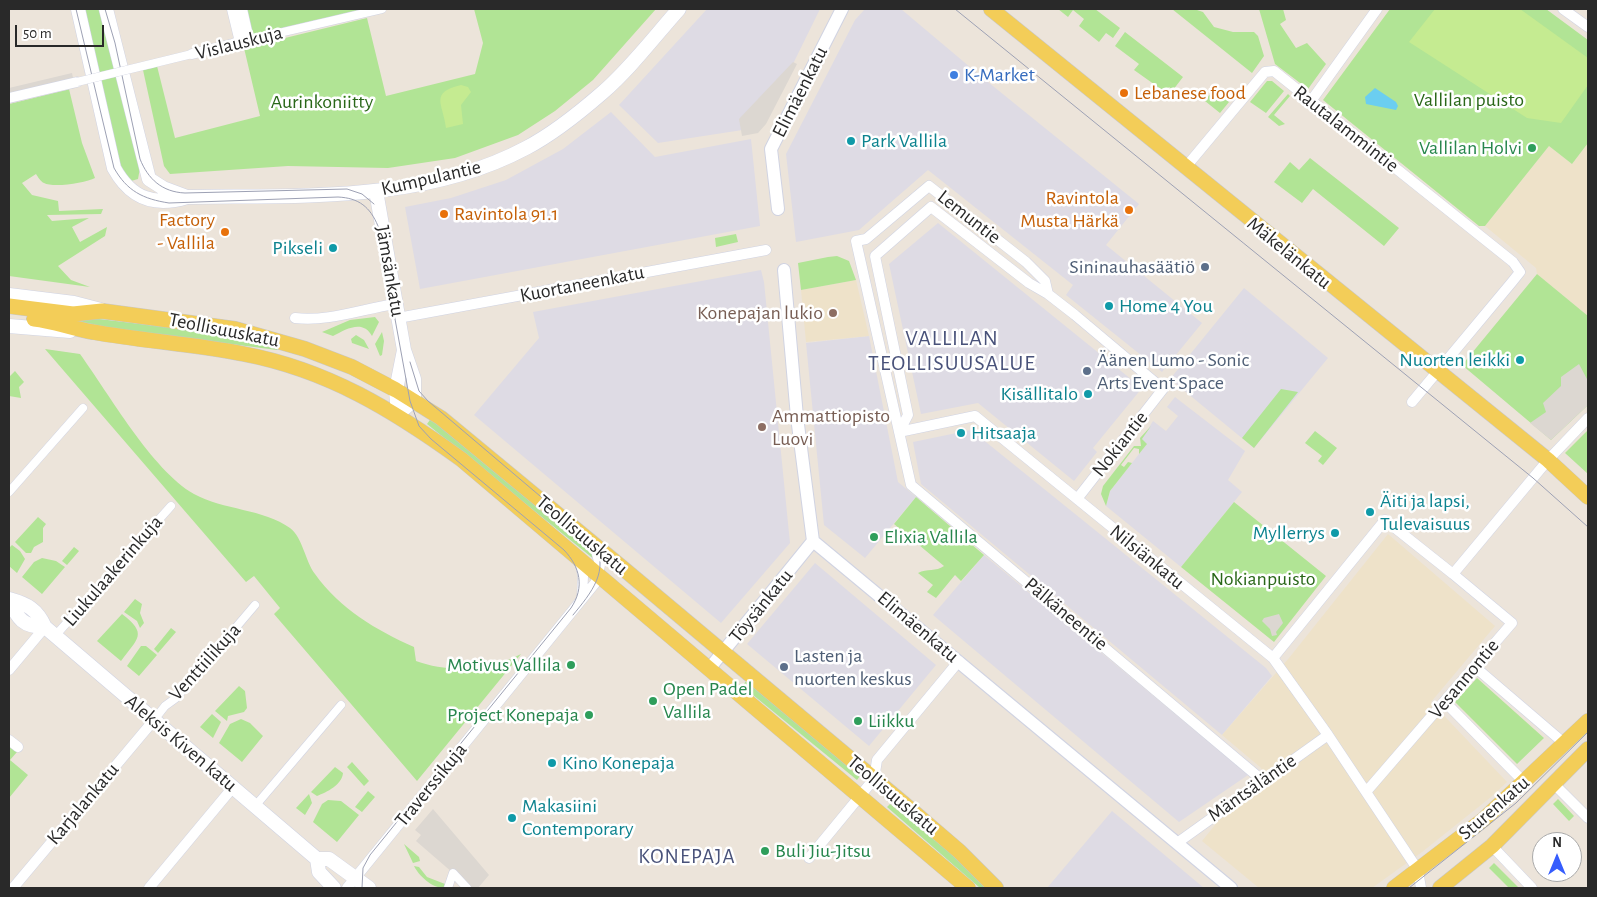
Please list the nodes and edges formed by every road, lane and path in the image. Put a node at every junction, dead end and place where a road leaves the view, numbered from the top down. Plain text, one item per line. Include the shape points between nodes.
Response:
1 (78, 9) edge
2 (106, 9) edge
3 (232, 9) edge
4 (242, 9) edge
5 (382, 9) edge
6 (678, 9) edge
7 (842, 9) edge
8 (991, 9) edge
9 (1378, 9) edge
10 (1563, 9) edge
11 (1588, 27) edge
12 (244, 41) junction
13 (192, 54) joint
14 (77, 82) joint
15 (9, 98) edge
16 (1311, 100) junction
17 (1185, 168) junction
18 (376, 191) junction
19 (188, 197) junction
20 (931, 207) joint
21 (778, 209) dead end
22 (856, 241) joint
23 (766, 250) dead end
24 (784, 270) dead end
25 (1048, 294) junction
26 (9, 295) edge
27 (9, 306) edge
28 (102, 311) junction
29 (397, 311) junction
30 (9, 316) edge
31 (295, 318) dead end
32 (9, 326) edge
33 (92, 332) junction
34 (404, 350) junction
35 (1438, 373) junction
36 (1163, 389) joint
37 (396, 390) junction
38 (414, 400) junction
39 (1412, 402) dead end
40 (83, 408) dead end
41 (398, 414) junction
42 (1588, 418) edge
43 (900, 432) junction
44 (1548, 460) junction
45 (9, 492) edge
46 (1588, 497) edge
47 (1076, 499) junction
48 (171, 506) dead end
49 (812, 541) junction
50 (594, 544) junction
51 (580, 561) junction
52 (1452, 574) junction
53 (598, 576) junction
54 (582, 598) junction
55 (9, 600) edge
56 (255, 604) dead end
57 (50, 632) junction
58 (724, 652) junction
59 (1273, 658) junction
60 (959, 661) junction
61 (1475, 667) junction
62 (709, 669) junction
63 (9, 670) edge
64 (1445, 702) junction
65 (341, 705) dead end
66 (154, 720) junction
67 (1588, 721) edge
68 (1328, 735) junction
69 (9, 740) edge
70 (1565, 744) junction
71 (18, 747) dead end
72 (1588, 749) edge
73 (874, 779) junction
74 (1262, 780) junction
75 (1525, 782) junction
76 (1554, 784) junction
77 (234, 786) junction
78 (1366, 792) junction
79 (861, 796) junction
80 (256, 805) junction
81 (1588, 818) edge
82 (1177, 843) junction
83 (1492, 846) junction
84 (809, 858) dead end
85 (317, 859) junction
86 (1418, 871) junction
87 (351, 883) edge
88 (12, 888) edge
89 (150, 888) edge
90 (334, 888) edge
91 (368, 888) edge
92 (448, 888) edge
93 (467, 888) edge
94 (968, 888) edge
95 (996, 888) edge
96 (1231, 888) edge
97 (1394, 888) edge
98 (1421, 888) edge
99 (1440, 888) edge
100 (1532, 888) edge

1 - 19 main road, Kumpulantie via 111,158 118,176 139,196 169,203
2 - 19 main road via 149,179
3 - 12 street
4 - 12 street
5 - 12 street, Vislauskuja
6 - 18 main road, Kumpulantie via 603,93 525,149 455,176
7 - 21 street, Elimäenkatu via 771,149
8 - 17 main road, Mäkelänkatu
9 - 16 street
10 - 11 street
12 - 13 street, Vislauskuja
13 - 14 street, Vislauskuja, bridge
14 - 15 street, Vislauskuja
16 - 17 street, Rautalammintie via 1274,71 1265,72
16 - 35 street, Rautalammintie via 1513,262 1520,272
17 - 35 main road, Mäkelänkatu
18 - 19 main road, Kumpulantie
18 - 29 main road, Jämsänkatu
20 - 25 street, Lemuntie via 1029,283
20 - 43 street, Pälkäneentie via 875,256 908,415
22 - 25 street, Lemuntie via 866,238 929,186 1026,262 1045,281
22 - 43 street, Pälkäneentie
23 - 29 street, Kuortaneenkatu
24 - 49 street via 796,414
25 - 36 street, Lemuntie
26 - 28 main road, Teollisuuskatu via 74,303
27 - 28 main road, Teollisuuskatu via 73,314
28 - 37 main road, Teollisuuskatu via 242,330 352,367
29 - 31 street, Kuortaneenkatu via 334,315 316,320
29 - 34 main road, Jämsänkatu
30 - 33 main road, Teollisuuskatu via 45,320
32 - 33 main road, Teollisuuskatu
33 - 41 main road, Teollisuuskatu via 245,354 325,378
34 - 37 main road, Jämsänkatu
34 - 38 main road, Jämsänkatu via 414,378
35 - 39 street
35 - 44 main road, Mäkelänkatu
36 - 47 street, Nokiantie
37 - 38 main road, Teollisuuskatu
37 - 41 main road, Jämsänkatu
38 - 41 main road
38 - 50 main road, Teollisuuskatu via 441,418
40 - 45 street
41 - 51 main road, Teollisuuskatu via 461,459
42 - 44 street
43 - 47 street, Nilsiänkatu via 975,416
43 - 74 street, Pälkäneentie via 911,485
44 - 46 main road, Mäkelänkatu
44 - 52 street
47 - 59 street, Nilsiänkatu
48 - 57 street, Liukulaakerinkuja
49 - 58 street, Töysänkatu
49 - 60 street, Elimäenkatu
50 - 53 street via 599,559
50 - 58 main road, Teollisuuskatu
51 - 53 main road, Teollisuuskatu
51 - 54 street
52 - 59 street via 1385,520
52 - 61 street, Vesannontie via 1512,623
53 - 54 street, Traverssikuja
53 - 62 main road, Teollisuuskatu
54 - 87 street, Traverssikuja
55 - 57 main road, Aleksis Kiven katu via 26,604 39,615
56 - 66 street, Venttiilikuja
57 - 63 street
57 - 66 main road, Aleksis Kiven katu
58 - 62 street, Töysänkatu
58 - 73 main road, Teollisuuskatu
59 - 68 street, Nilsiänkatu
60 - 73 street via 877,760
60 - 82 street, Elimäenkatu
61 - 64 street, Vesannontie
61 - 70 street
62 - 79 main road, Teollisuuskatu
64 - 75 street
64 - 78 street, Vesannontie
65 - 80 street
66 - 77 main road, Aleksis Kiven katu
66 - 88 street, Karjalankatu
67 - 70 main road, Sturenkatu
68 - 74 street, Mäntsäläntie
68 - 78 street, Nilsiänkatu
69 - 71 street
70 - 75 main road, Sturenkatu
72 - 76 main road, Sturenkatu
73 - 79 street
73 - 95 main road, Teollisuuskatu via 959,851
74 - 82 street, Mäntsäläntie
75 - 86 main road, Sturenkatu
76 - 81 street
76 - 83 main road, Sturenkatu
77 - 80 main road, Aleksis Kiven katu
77 - 89 street
78 - 86 street, Nilsiänkatu
79 - 84 street
79 - 94 main road, Teollisuuskatu
80 - 85 main road, Aleksis Kiven katu
82 - 96 street, Elimäenkatu
83 - 99 main road, Sturenkatu
83 - 100 street
85 - 87 main road, Aleksis Kiven katu via 329,859
85 - 90 main road, Aleksis Kiven katu via 319,872
86 - 97 main road, Sturenkatu
86 - 98 street
87 - 91 main road, Aleksis Kiven katu
92 - 93 street via 453,872

